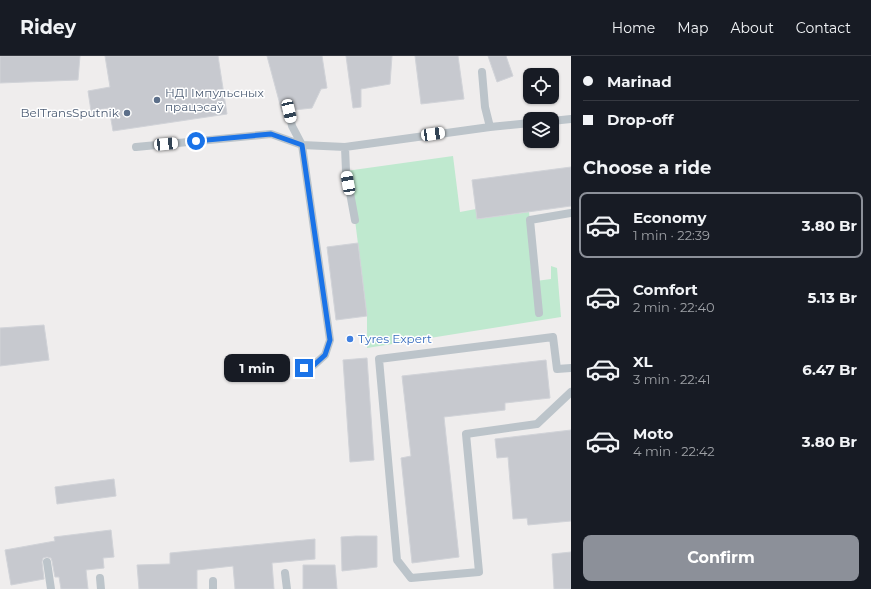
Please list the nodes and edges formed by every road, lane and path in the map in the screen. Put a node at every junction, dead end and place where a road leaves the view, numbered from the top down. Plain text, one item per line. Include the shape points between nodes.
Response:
1 (482, 72) dead end
2 (289, 111) dead end
3 (571, 119) edge
4 (559, 120) edge
5 (523, 124) edge
6 (490, 127) junction
7 (302, 145) junction
8 (136, 147) dead end
9 (345, 147) junction
10 (571, 213) edge
11 (355, 220) dead end
12 (539, 313) dead end
13 (304, 368) dead end
14 (571, 368) edge
15 (571, 392) edge
16 (47, 562) dead end
17 (285, 572) dead end
18 (100, 578) dead end
19 (51, 589) edge
20 (101, 589) edge
21 (287, 589) edge

1 - 6 lane
2 - 7 lane via 292,126
3 - 4 lane
5 - 6 lane
6 - 9 lane
7 - 8 lane via 271,134
7 - 9 lane
7 - 13 lane via 330,340 325,355 314,365
9 - 11 lane via 346,171
10 - 12 lane via 530,220
14 - 15 lane via 557,369 553,337 379,359 397,560 411,578 479,572 466,434 537,424
16 - 19 lane
17 - 21 lane
18 - 20 lane

